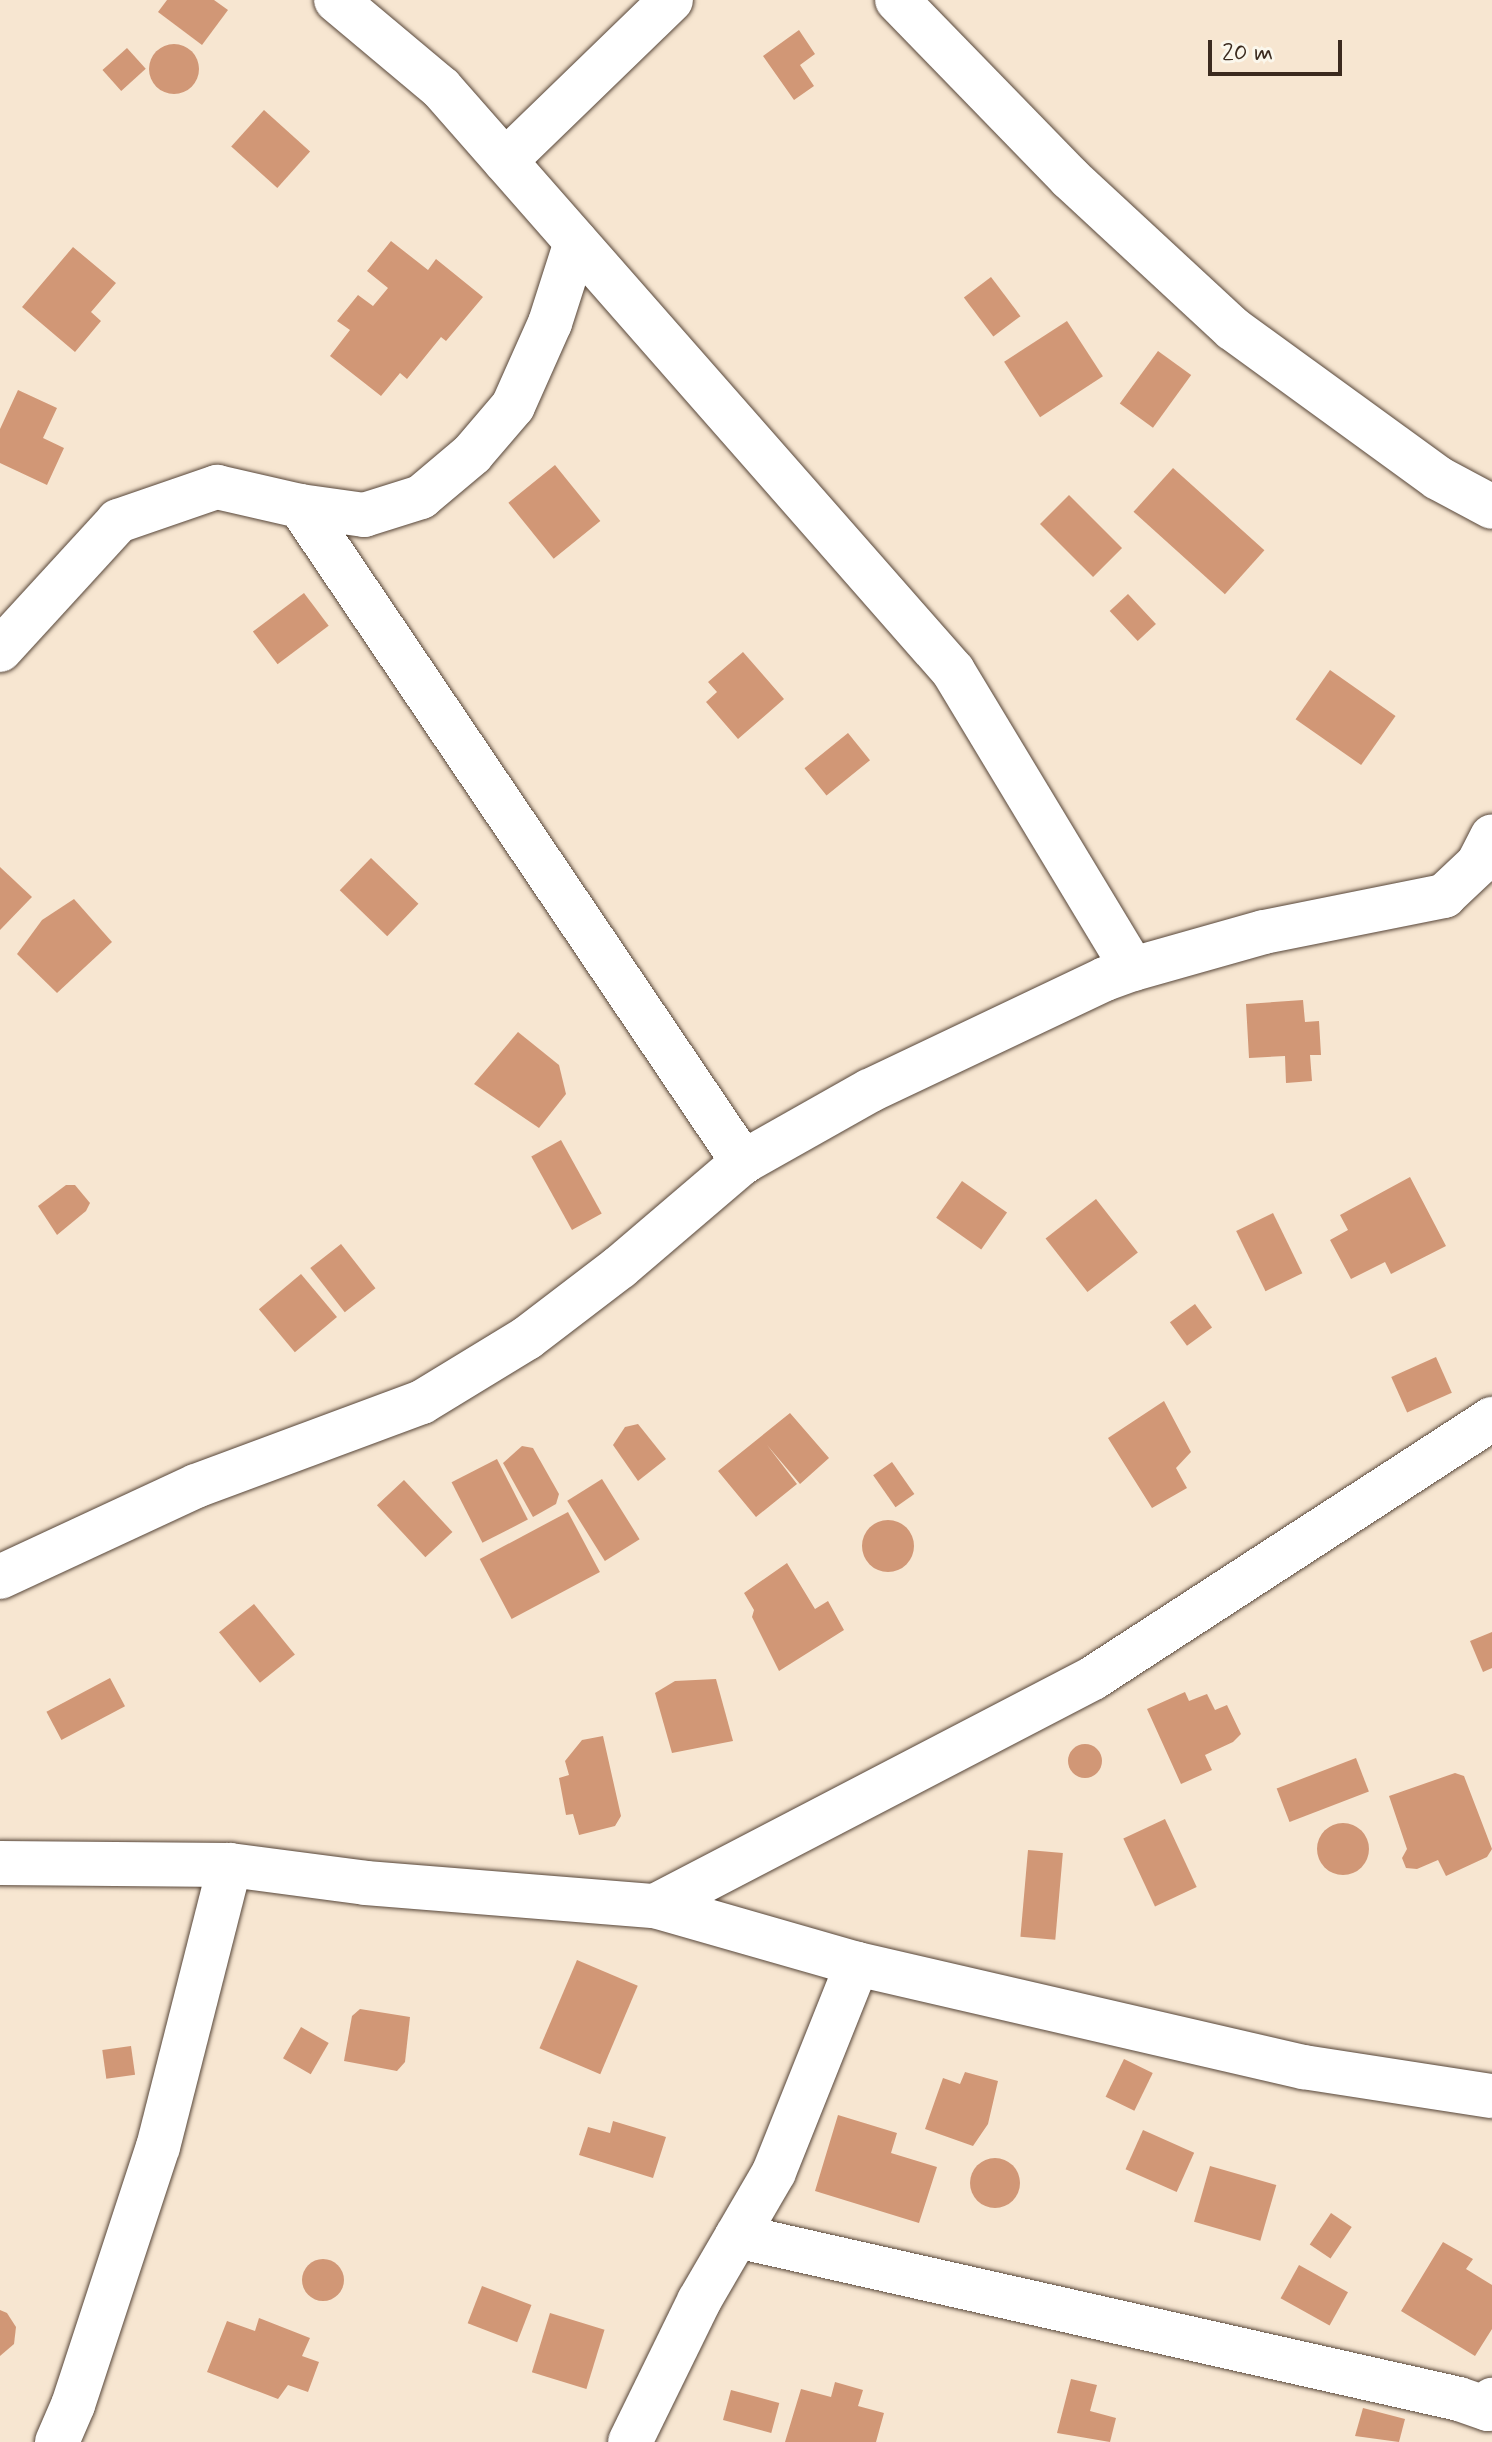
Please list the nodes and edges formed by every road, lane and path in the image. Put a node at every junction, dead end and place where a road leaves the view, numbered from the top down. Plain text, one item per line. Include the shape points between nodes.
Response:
1 (336, 0) edge
2 (671, 0) edge
3 (897, 0) edge
4 (505, 161) junction
5 (576, 242) junction
6 (300, 506) junction
7 (1492, 507) edge
8 (0, 650) edge
9 (1492, 836) edge
10 (1133, 969) junction
11 (743, 1162) junction
12 (1492, 1419) edge
13 (0, 1577) edge
14 (0, 1863) edge
15 (230, 1865) junction
16 (655, 1906) junction
17 (857, 1964) junction
18 (1492, 2096) edge
19 (737, 2236) junction
20 (1491, 2407) edge
21 (57, 2442) edge
22 (630, 2442) edge

1 - 4 street via 441,88
2 - 4 street
3 - 7 street via 1070,178 1233,329 1438,478
4 - 5 street
5 - 6 street via 550,323 513,406 472,454 421,497 364,515
5 - 10 street via 953,671
6 - 8 street via 217,487 118,521
6 - 11 street
9 - 10 street via 1478,864 1444,896 1264,932
10 - 11 street via 869,1091
11 - 13 street via 527,1338 422,1402 196,1486
12 - 16 street via 1093,1678
14 - 15 street
15 - 16 street via 366,1883
15 - 21 street via 158,2147
16 - 17 street
17 - 18 street via 1304,2067
17 - 19 street via 774,2172
19 - 20 street
19 - 22 street

